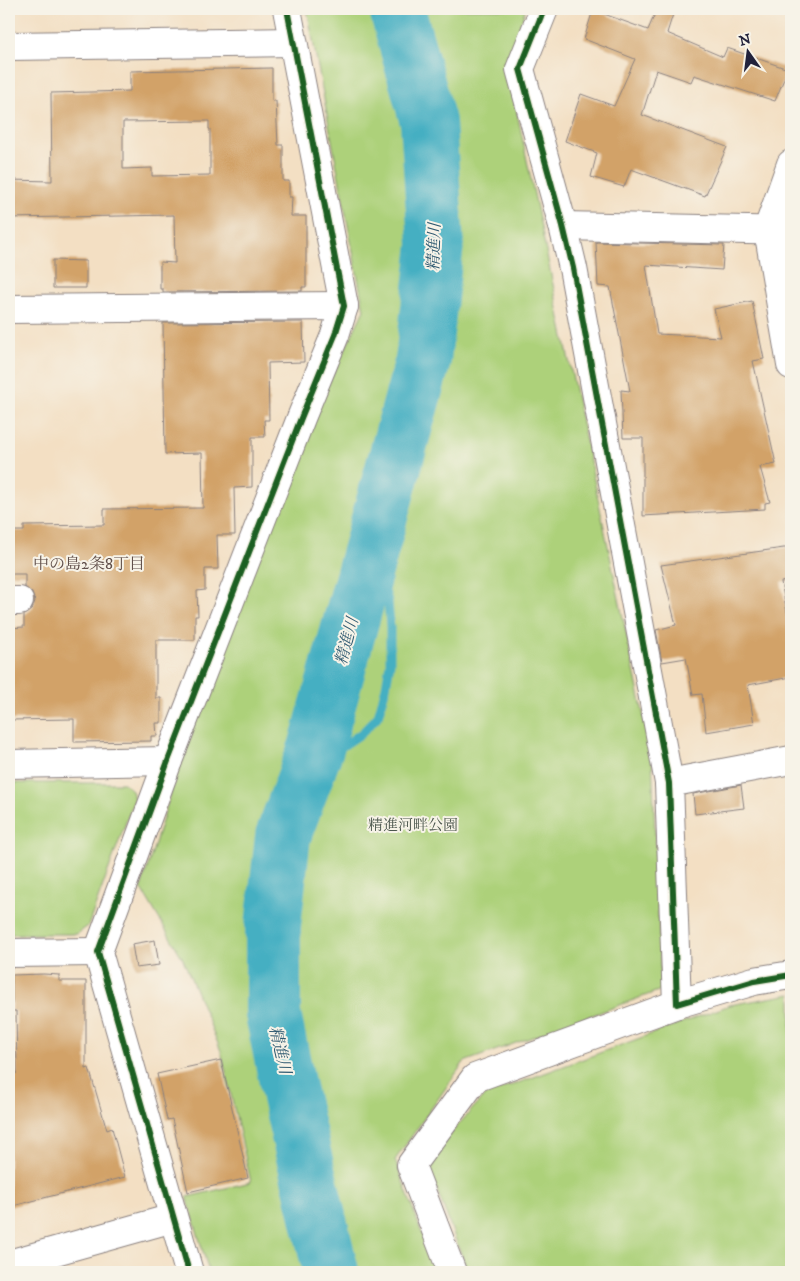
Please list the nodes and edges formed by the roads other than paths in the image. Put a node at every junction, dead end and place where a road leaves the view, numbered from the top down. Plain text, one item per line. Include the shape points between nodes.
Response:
1 (287, 9) edge
2 (544, 9) edge
3 (293, 42) junction
4 (9, 46) edge
5 (791, 164) edge
6 (563, 226) junction
7 (780, 230) edge
8 (344, 306) junction
9 (9, 309) edge
10 (791, 365) edge
11 (791, 760) edge
12 (168, 761) junction
13 (9, 764) edge
14 (669, 783) junction
15 (98, 952) junction
16 (9, 953) edge
17 (791, 975) edge
18 (677, 1004) junction
19 (173, 1218) junction
20 (9, 1264) edge
21 (189, 1272) edge
22 (452, 1272) edge

1 - 3 street
2 - 6 street via 520,69
3 - 4 street
3 - 8 street
5 - 7 street
6 - 7 street
6 - 14 street via 574,268
7 - 10 street
8 - 9 street
8 - 12 street
11 - 14 street
12 - 13 street
12 - 15 street
14 - 18 street
15 - 16 street
15 - 19 street
17 - 18 street
18 - 22 street via 475,1078 411,1165
19 - 20 street
19 - 21 street

